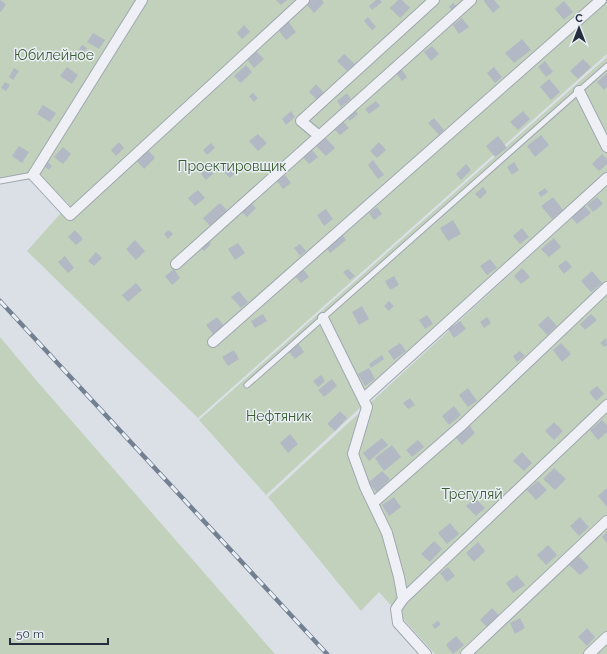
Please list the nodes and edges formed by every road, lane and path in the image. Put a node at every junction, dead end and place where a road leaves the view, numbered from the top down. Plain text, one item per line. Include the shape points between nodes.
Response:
1 (142, 0) edge
2 (304, 0) edge
3 (434, 0) edge
4 (471, 0) edge
5 (601, 0) edge
6 (607, 66) edge
7 (579, 91) junction
8 (318, 136) junction
9 (607, 147) edge
10 (32, 175) junction
11 (607, 178) edge
12 (0, 181) edge
13 (176, 264) dead end
14 (607, 287) edge
15 (323, 318) junction
16 (213, 342) dead end
17 (247, 384) dead end
18 (363, 399) junction
19 (607, 405) edge
20 (373, 503) junction
21 (607, 522) edge
22 (403, 599) junction
23 (607, 637) edge
24 (426, 654) edge
25 (466, 654) edge
26 (589, 654) edge

1 - 10 street
2 - 10 street via 70,215
3 - 8 street via 301,121
4 - 8 street
5 - 16 street
6 - 7 lane
7 - 9 street
7 - 15 lane
8 - 13 street
10 - 12 lane
11 - 18 street
14 - 20 street via 462,426
15 - 17 lane
15 - 18 street
18 - 20 street via 367,407 353,454
19 - 22 street
20 - 22 street via 387,533
21 - 25 street
22 - 24 street via 396,608 398,623
23 - 26 street

